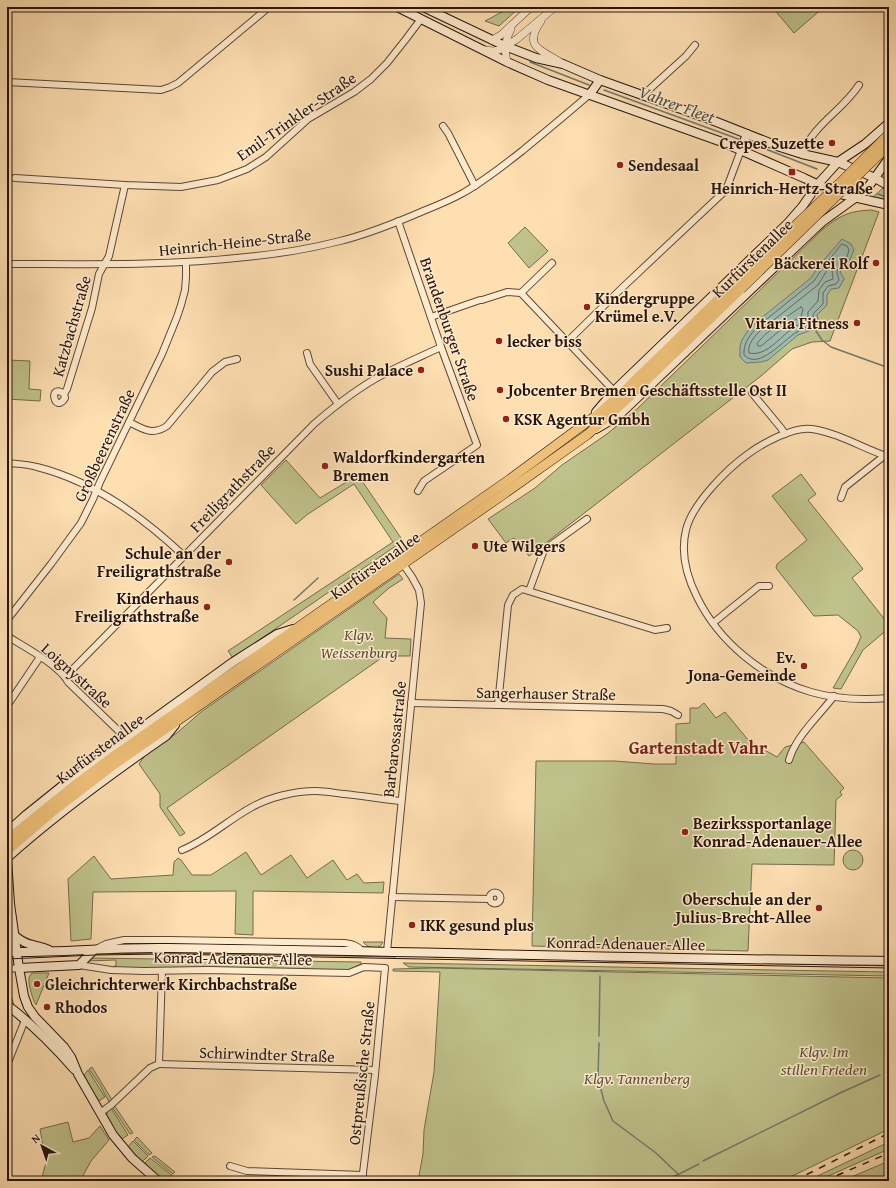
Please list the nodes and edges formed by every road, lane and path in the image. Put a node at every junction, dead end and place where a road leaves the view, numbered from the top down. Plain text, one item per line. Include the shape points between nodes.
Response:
1 (269, 7) edge
2 (398, 7) edge
3 (423, 7) edge
4 (531, 7) edge
5 (554, 7) edge
6 (544, 16) junction
7 (421, 19) junction
8 (512, 25) junction
9 (492, 40) junction
10 (695, 45) dead end
11 (505, 46) junction
12 (482, 49) junction
13 (507, 62) junction
14 (563, 64) junction
15 (600, 80) junction
16 (7, 82) edge
17 (859, 85) dead end
18 (590, 94) junction
19 (642, 96) junction
20 (889, 123) edge
21 (443, 126) dead end
22 (889, 134) edge
23 (744, 142) junction
24 (889, 145) edge
25 (802, 154) junction
26 (889, 158) edge
27 (838, 162) junction
28 (15, 178) dead end
29 (875, 178) junction
30 (846, 183) junction
31 (818, 184) junction
32 (125, 185) junction
33 (475, 186) junction
34 (889, 186) edge
35 (855, 198) junction
36 (889, 205) edge
37 (398, 221) junction
38 (186, 262) junction
39 (552, 263) dead end
40 (7, 264) edge
41 (104, 264) junction
42 (738, 286) junction
43 (521, 293) junction
44 (431, 317) junction
45 (568, 341) junction
46 (441, 348) junction
47 (307, 353) dead end
48 (237, 359) dead end
49 (614, 390) junction
50 (752, 393) dead end
51 (64, 394) dead end
52 (338, 404) junction
53 (129, 422) junction
54 (584, 425) junction
55 (785, 434) junction
56 (587, 435) junction
57 (887, 457) edge
58 (7, 463) edge
59 (96, 490) junction
60 (418, 492) dead end
61 (841, 498) dead end
62 (587, 519) dead end
63 (184, 556) junction
64 (403, 564) junction
65 (769, 586) dead end
66 (529, 590) junction
67 (7, 620) edge
68 (713, 623) junction
69 (667, 628) dead end
70 (294, 629) junction
71 (7, 636) edge
72 (40, 657) junction
73 (65, 677) junction
74 (834, 696) junction
75 (889, 698) edge
76 (411, 703) junction
77 (498, 705) junction
78 (7, 706) edge
79 (678, 715) dead end
80 (180, 719) junction
81 (127, 739) junction
82 (789, 760) dead end
83 (401, 801) junction
84 (23, 831) junction
85 (7, 832) edge
86 (7, 840) edge
87 (182, 850) dead end
88 (7, 851) edge
89 (7, 858) edge
90 (392, 897) junction
91 (490, 898) dead end
92 (15, 936) junction
93 (94, 950) junction
94 (50, 951) junction
95 (7, 952) edge
96 (17, 952) junction
97 (387, 952) junction
98 (889, 961) edge
99 (79, 965) junction
100 (19, 968) junction
101 (385, 968) joint
102 (7, 969) edge
103 (162, 970) junction
104 (7, 1005) edge
105 (25, 1020) junction
106 (159, 1064) junction
107 (7, 1065) edge
108 (375, 1070) junction
109 (78, 1074) junction
110 (100, 1113) junction
111 (230, 1166) dead end
112 (362, 1178) edge
113 (158, 1181) edge

1 - 16 street via 178,83 166,89
2 - 7 main road
3 - 9 main road
4 - 8 street
5 - 6 street
6 - 11 street
6 - 14 street via 536,28 533,40 536,47
7 - 12 main road
7 - 32 street, Emil-Trinkler-Straße via 387,63 371,79 308,119 266,157 247,169 218,180 181,187
8 - 9 street
8 - 11 street
9 - 11 main road
10 - 19 street
11 - 12 street via 494,51
11 - 13 street
11 - 14 main road via 536,58
12 - 13 main road
13 - 18 main road via 548,80
14 - 15 main road
15 - 18 main road
15 - 19 main road
17 - 25 street via 814,132
18 - 23 main road via 722,142
18 - 33 street, Heinrich-Heine-Straße
19 - 23 main road via 709,119
20 - 27 main road, Kurfürstenallee via 865,144
21 - 33 street
22 - 30 main road, bridge
23 - 25 main road
23 - 31 main road
23 - 45 street via 726,190
24 - 30 main road, bridge
25 - 27 main road
26 - 29 main road, Kurfürstenallee
27 - 29 main road
27 - 31 main road, Kurfürstenallee
28 - 32 street, Emil-Trinkler-Straße
29 - 34 main road
29 - 35 main road, Kurfürstenallee via 866,190
30 - 42 main road, Kurfürstenallee, bridge
31 - 35 main road via 836,193
31 - 49 main road, Kurfürstenallee via 788,223
32 - 41 street, Katzbachstraße via 109,256
33 - 37 street, Heinrich-Heine-Straße via 441,204
35 - 36 main road
35 - 56 main road, Kurfürstenallee via 822,222 618,416
37 - 38 street, Heinrich-Heine-Straße via 320,246 265,255
37 - 44 street, Brandenburger Straße
38 - 41 street, Heinrich-Heine-Straße
38 - 53 street, Großbeerenstraße via 182,305 162,354
39 - 43 street
40 - 41 street, Heinrich-Heine-Straße
41 - 51 street, Katzbachstraße
42 - 54 main road, Kurfürstenallee
42 - 56 main road, Kurfürstenallee via 625,402
43 - 44 street via 506,292
43 - 45 street
44 - 46 street, Brandenburger Straße
45 - 49 street
46 - 52 street, Freiligrathstraße via 383,374
46 - 60 street, Brandenburger Straße via 477,445 424,481
47 - 52 street via 310,364
48 - 53 street via 225,362 212,372 161,430 145,430
49 - 54 main road, Kurfürstenallee
50 - 55 street
52 - 63 street, Freiligrathstraße via 297,440
53 - 59 street, Großbeerenstraße
54 - 70 main road, Kurfürstenallee
55 - 57 street via 812,429 834,435
55 - 68 street via 754,450 725,473 695,511 686,530 686,570 700,602
56 - 64 main road, Kurfürstenallee
57 - 61 street via 845,487
58 - 59 street via 54,472
59 - 63 street via 148,524
59 - 67 street, Großbeerenstraße via 81,523
62 - 66 street via 544,550
63 - 73 street, Freiligrathstraße
64 - 76 street, Barbarossastraße via 419,590 421,603
64 - 80 main road, Kurfürstenallee
65 - 68 street via 758,586
66 - 69 street via 655,630
66 - 77 street via 522,589 513,595 508,605
68 - 74 street via 743,655 767,672 810,692
70 - 81 main road, Kurfürstenallee via 277,634 239,657
70 - 84 main road, Kurfürstenallee via 76,784
71 - 72 street, Loignystraße
72 - 73 street, Loignystraße
72 - 78 street
73 - 81 street, Loignystraße
74 - 75 street
74 - 82 street via 799,740
76 - 77 street, Sangerhauser Straße
76 - 83 street, Barbarossastraße
77 - 79 street, Sangerhauser Straße via 663,709
80 - 84 main road, Kurfürstenallee
80 - 89 main road, Kurfürstenallee via 166,736 84,795
81 - 85 main road, Kurfürstenallee via 72,778
83 - 87 street via 317,791 300,792 266,800 253,806
83 - 90 street, Barbarossastraße
84 - 86 main road, Kurfürstenallee
84 - 88 main road, Kurfürstenallee
89 - 92 main road
90 - 91 street
90 - 97 street, Barbarossastraße
92 - 94 main road via 33,946 42,946
92 - 96 main road
93 - 94 main road, Konrad-Adenauer-Allee
93 - 97 main road, Konrad-Adenauer-Allee via 163,948
93 - 99 main road
94 - 96 main road, Konrad-Adenauer-Allee
95 - 96 main road, Konrad-Adenauer-Allee
96 - 100 main road
97 - 98 main road, Konrad-Adenauer-Allee
99 - 100 main road, Konrad-Adenauer-Allee
99 - 103 street, Konrad-Adenauer-Allee via 111,970
100 - 102 street, Konrad-Adenauer-Allee
100 - 109 main road via 28,1006 64,1047
101 - 103 street, Konrad-Adenauer-Allee via 364,967 348,973
101 - 108 street, Ostpreußische Straße
103 - 106 street
104 - 105 main road
105 - 107 street
105 - 109 main road via 51,1043
106 - 108 street, Schirwindter Straße
106 - 110 street via 150,1068
108 - 112 street, Ostpreußische Straße
109 - 110 main road
110 - 113 main road via 122,1146
111 - 112 street via 247,1171

